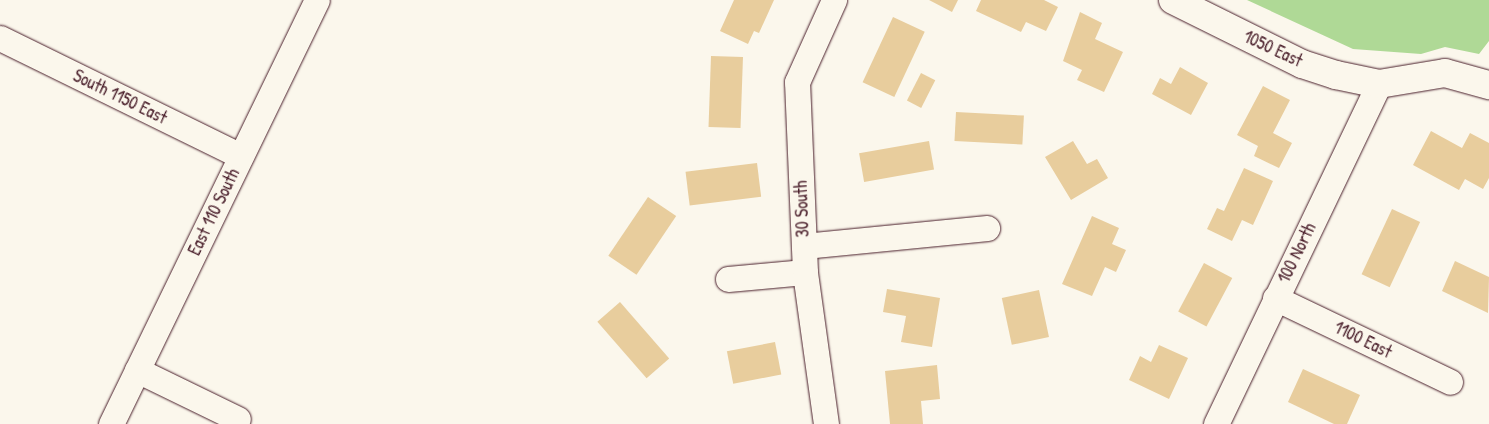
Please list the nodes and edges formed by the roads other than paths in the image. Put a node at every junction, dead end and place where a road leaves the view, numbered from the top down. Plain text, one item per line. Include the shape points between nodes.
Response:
1 (317, 0) edge
2 (834, 0) edge
3 (1173, 0) edge
4 (0, 38) edge
5 (1379, 84) junction
6 (1489, 85) edge
7 (241, 156) junction
8 (987, 228) dead end
9 (804, 246) junction
10 (805, 272) junction
11 (728, 279) dead end
12 (1275, 298) junction
13 (137, 370) junction
14 (1450, 382) dead end
15 (238, 419) dead end
16 (110, 424) edge
17 (826, 424) edge
18 (1216, 424) edge

1 - 7 street, East 110 South
2 - 9 street, 30 South via 797,82
3 - 5 street, 1050 East via 1302,64
4 - 7 street, South 1150 East
5 - 6 street via 1445,73
5 - 12 street, 100 North
7 - 13 street, East 110 South
8 - 9 street
9 - 10 street, 30 South
10 - 11 street
10 - 17 street, 30 South
12 - 14 street, 1100 East
12 - 18 street, 100 North
13 - 15 street
13 - 16 street, East 110 South

